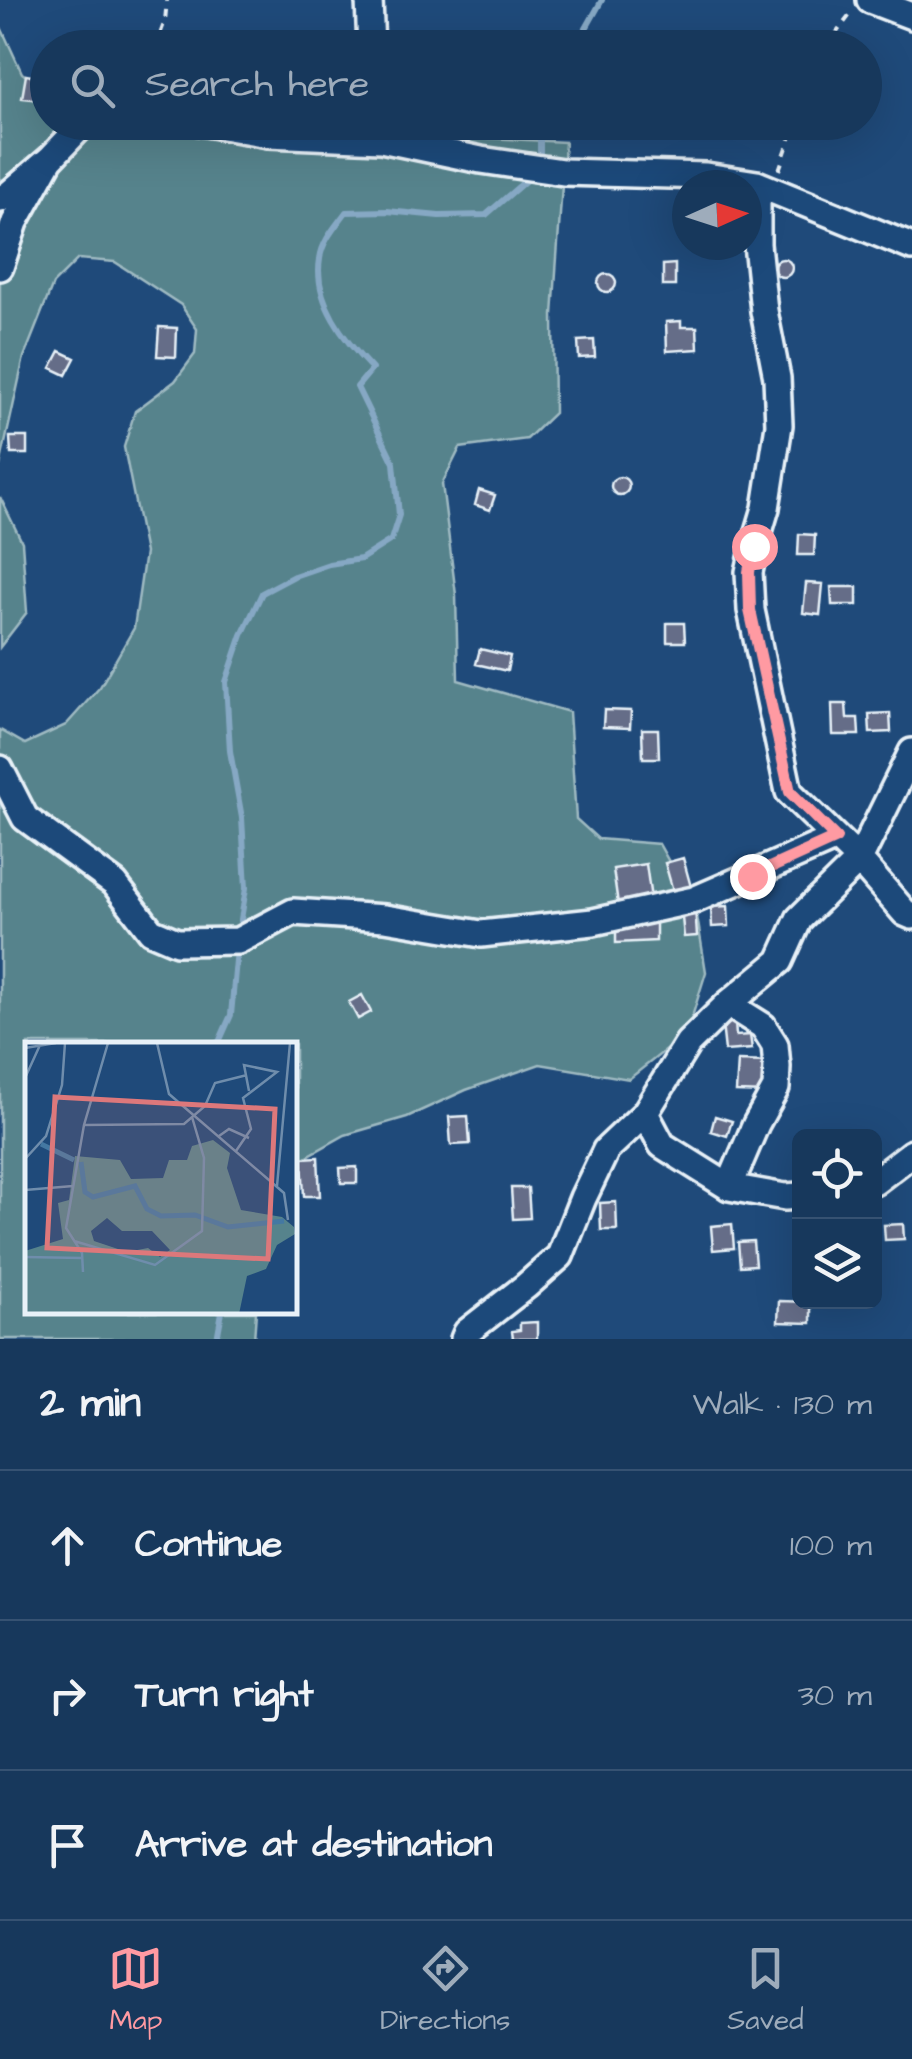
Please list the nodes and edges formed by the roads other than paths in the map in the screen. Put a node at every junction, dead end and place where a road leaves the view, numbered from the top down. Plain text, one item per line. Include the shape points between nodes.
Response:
1 (369, 0) edge
2 (860, 7) edge
3 (912, 16) edge
4 (370, 30) edge
5 (68, 140) edge
6 (411, 140) edge
7 (50, 158) junction
8 (764, 186) junction
9 (0, 199) edge
10 (912, 246) edge
11 (0, 267) edge
12 (912, 752) edge
13 (0, 769) edge
14 (836, 838) junction
15 (858, 860) junction
16 (912, 916) edge
17 (728, 1004) junction
18 (645, 1113) junction
19 (912, 1153) edge
20 (882, 1176) edge
21 (729, 1186) junction
22 (792, 1197) edge
23 (464, 1339) edge

1 - 4 street
2 - 3 street
5 - 7 street
6 - 8 street via 481,160 563,172 706,176
7 - 9 street
7 - 11 street via 14,222
8 - 10 street
8 - 14 street via 759,261 779,425 749,572 750,610 790,792
12 - 15 street
13 - 14 street via 25,818 116,884 151,931 177,942 238,941 293,912 481,934 593,922 694,900
14 - 15 street
15 - 16 street
15 - 17 street via 800,919 780,961
17 - 18 street via 688,1042
17 - 21 street via 763,1026 777,1067 776,1088
18 - 21 street via 662,1145
18 - 23 street via 606,1150 560,1256
19 - 20 street
21 - 22 street

